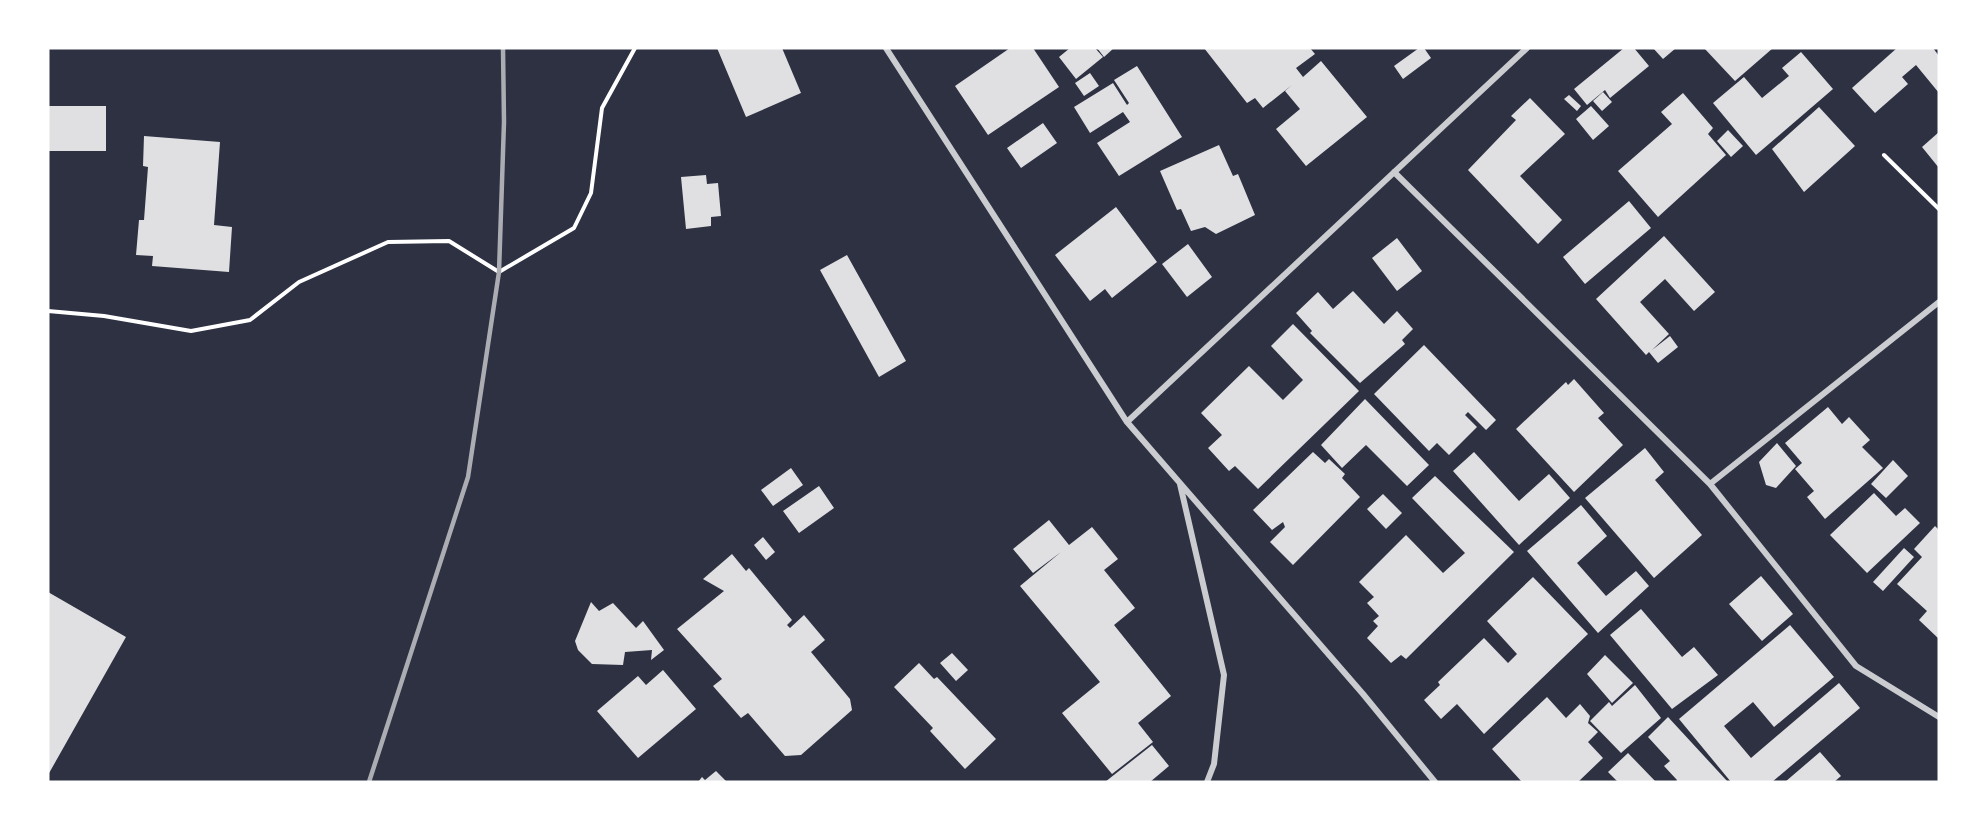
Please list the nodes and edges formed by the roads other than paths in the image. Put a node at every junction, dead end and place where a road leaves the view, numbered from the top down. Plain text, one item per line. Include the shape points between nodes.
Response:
1 (886, 48) edge
2 (1527, 48) edge
3 (1394, 172) junction
4 (1939, 302) edge
5 (1127, 422) junction
6 (1180, 484) junction
7 (1710, 484) junction
8 (1939, 717) edge
9 (1207, 782) edge
10 (1435, 782) edge

1 - 5 street
2 - 3 street
3 - 5 street
3 - 7 street
4 - 7 street
5 - 6 street
6 - 9 street via 1224,675 1215,764
6 - 10 street
7 - 8 street via 1856,666

